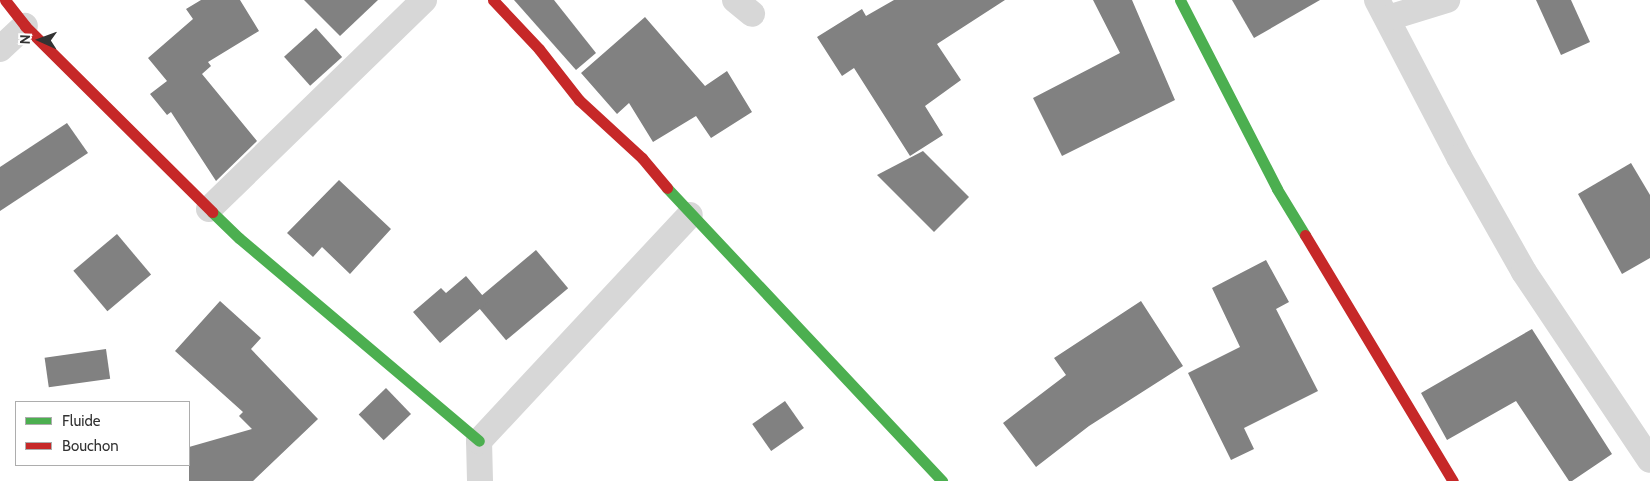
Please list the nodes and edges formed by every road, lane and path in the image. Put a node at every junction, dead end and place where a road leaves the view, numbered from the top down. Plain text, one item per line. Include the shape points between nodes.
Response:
1 (5, 0) edge
2 (424, 0) edge
3 (493, 0) edge
4 (1180, 0) edge
5 (1447, 0) edge
6 (1382, 9) edge
7 (25, 26) junction
8 (0, 49) edge
9 (209, 209) junction
10 (690, 215) junction
11 (479, 441) junction
12 (1650, 460) edge
13 (480, 481) edge
14 (942, 481) edge
15 (1453, 481) edge

1 - 7 street
2 - 9 street
3 - 10 street via 539,49 579,100 642,158
4 - 15 street via 1278,189
5 - 6 street
6 - 12 street via 1459,157 1524,272
7 - 8 street
7 - 9 street
9 - 11 street
10 - 11 street
10 - 14 street
11 - 13 street

